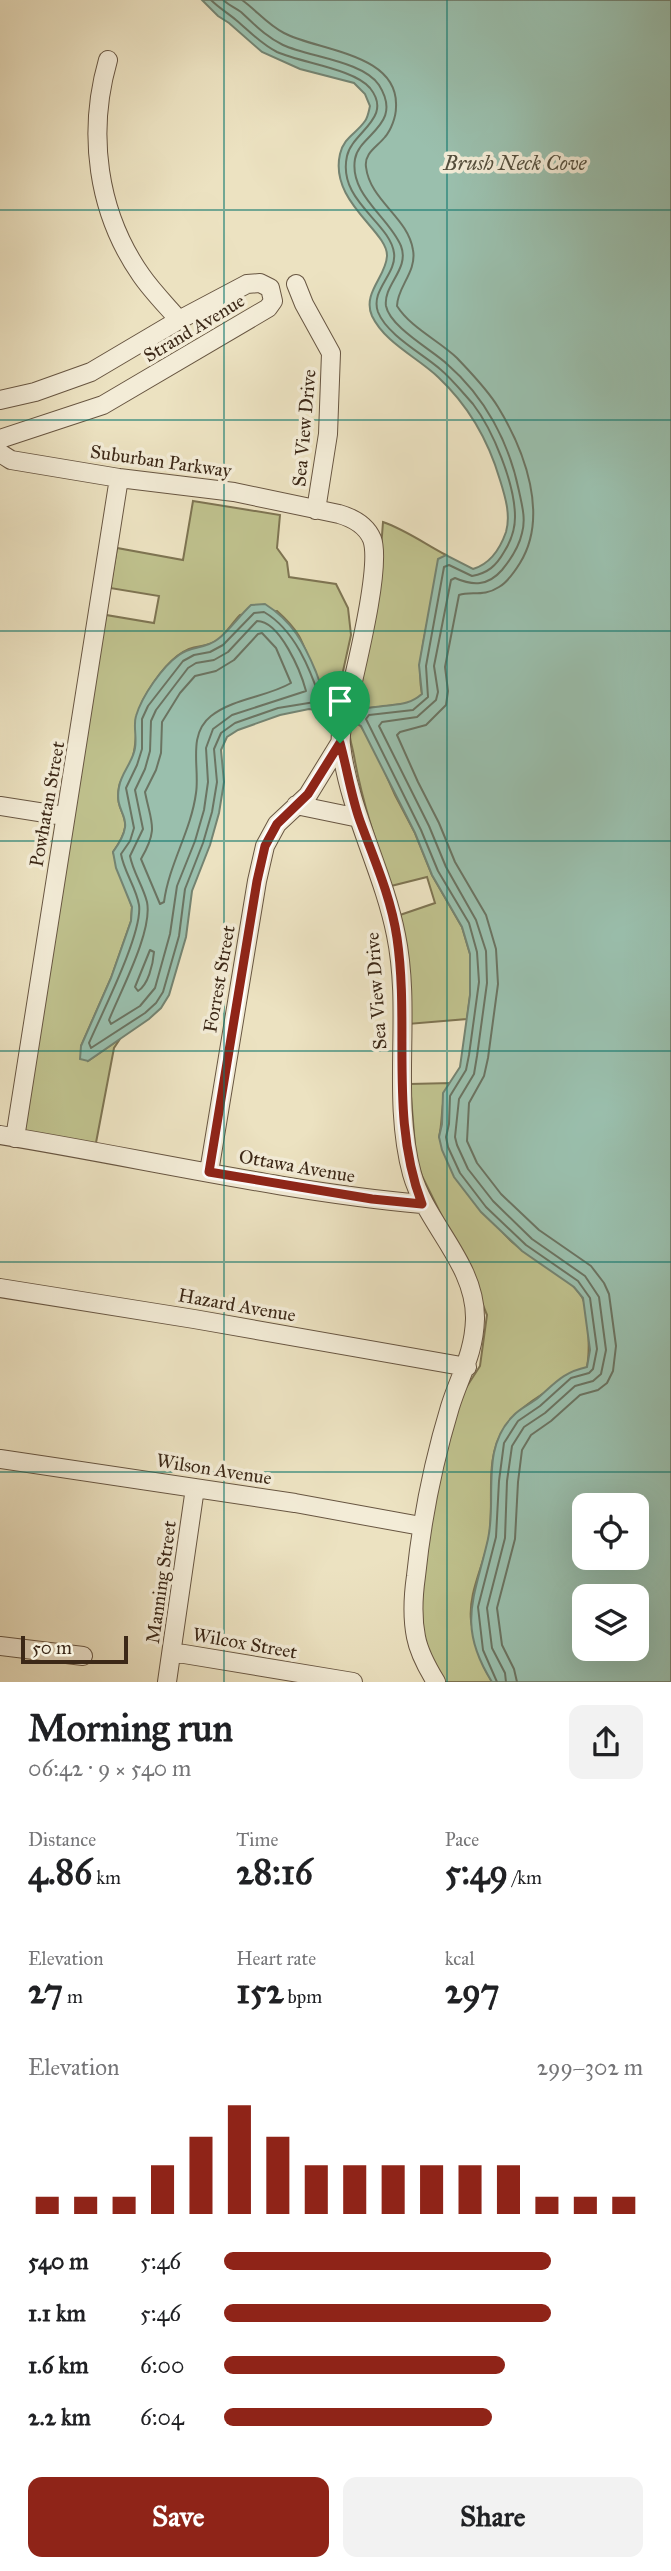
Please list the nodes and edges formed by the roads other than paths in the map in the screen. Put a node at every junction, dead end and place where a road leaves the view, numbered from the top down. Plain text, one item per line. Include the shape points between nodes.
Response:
1 (108, 60) dead end
2 (296, 284) dead end
3 (179, 320) junction
4 (0, 400) edge
5 (0, 439) edge
6 (0, 453) edge
7 (119, 478) junction
8 (316, 510) junction
9 (342, 734) junction
10 (296, 805) junction
11 (0, 806) edge
12 (64, 816) junction
13 (359, 818) junction
14 (8, 1136) edge
15 (209, 1172) junction
16 (422, 1204) junction
17 (0, 1288) edge
18 (467, 1367) junction
19 (0, 1459) edge
20 (195, 1488) junction
21 (421, 1526) junction
22 (0, 1646) edge
23 (172, 1652) junction
24 (83, 1656) dead end
25 (167, 1682) edge
26 (353, 1682) edge
27 (436, 1682) edge

1 - 3 street via 97,119 98,165 108,209 142,278
2 - 8 street, Sea View Drive via 331,353 328,434
3 - 4 street, Strand Avenue via 91,372
3 - 5 street, Strand Avenue via 247,284 270,288 273,300 268,309 103,405
6 - 7 street, Suburban Parkway via 11,460
7 - 8 street, Suburban Parkway via 234,492
7 - 12 street, Powhatan Street
8 - 9 street, Sea View Drive via 352,518 368,532 374,549 365,625
9 - 10 street, Forrest Street via 318,781
9 - 13 street, Sea View Drive
10 - 13 street
10 - 15 street, Forrest Street via 277,824 259,870
11 - 12 street
12 - 14 street, Powhatan Street
13 - 16 street, Sea View Drive via 397,936 404,1122 411,1171
14 - 15 street, Ottawa Avenue
15 - 16 street, Ottawa Avenue
16 - 18 street, Sea View Drive via 433,1216 472,1293 475,1336
17 - 18 street, Hazard Avenue
18 - 21 street, Sea View Drive via 446,1421
19 - 20 street, Wilson Avenue
20 - 21 street, Wilson Avenue
20 - 23 street, Manning Street
21 - 27 street, Sea View Drive via 413,1611 417,1640
22 - 24 street
23 - 25 street, Manning Street
23 - 26 street, Wilcox Street

